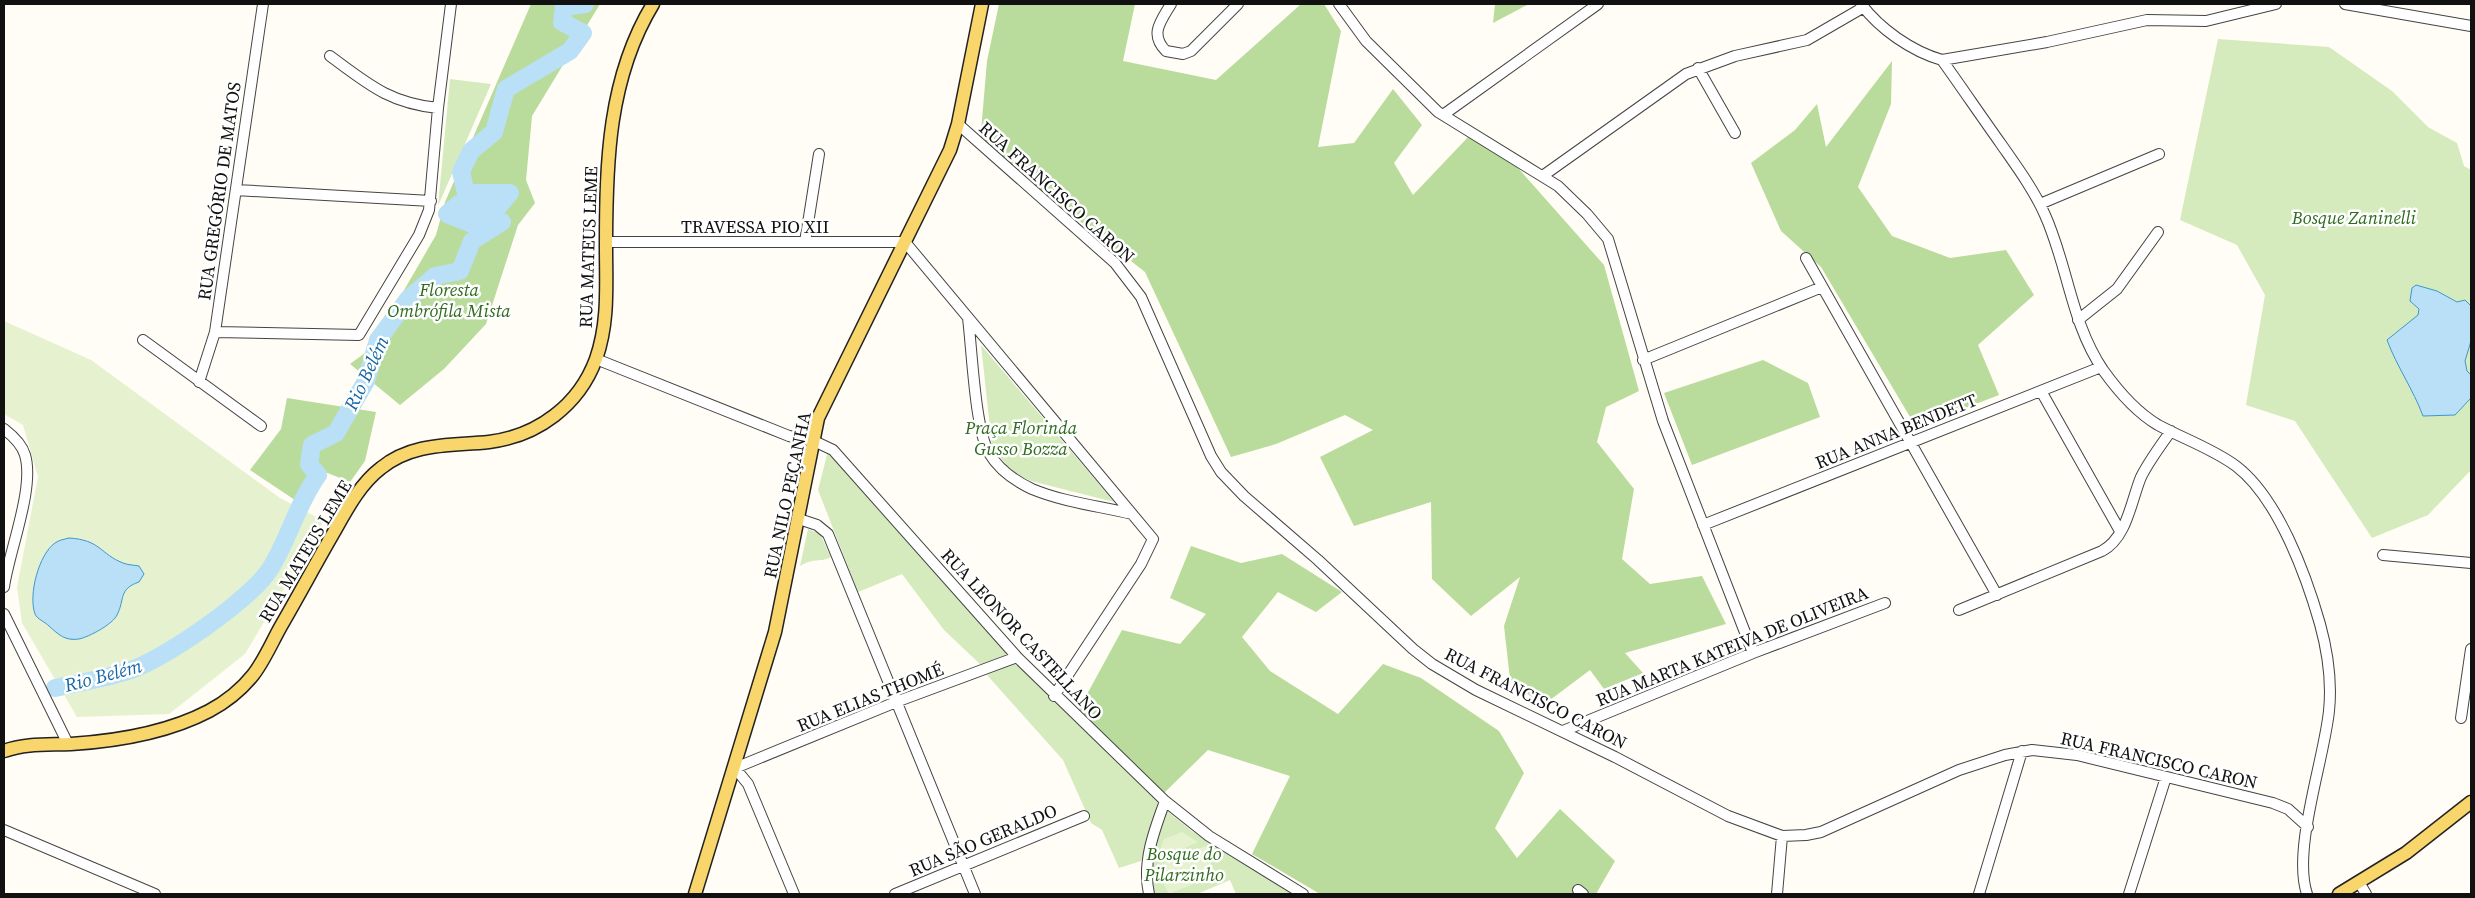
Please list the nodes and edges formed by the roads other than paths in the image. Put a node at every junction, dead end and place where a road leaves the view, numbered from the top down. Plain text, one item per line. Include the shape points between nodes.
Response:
1 (263, 4) edge
2 (451, 4) edge
3 (653, 4) edge
4 (982, 4) edge
5 (1171, 4) edge
6 (1238, 4) edge
7 (1339, 4) edge
8 (1598, 4) edge
9 (2276, 4) edge
10 (2345, 4) edge
11 (1862, 6) edge
12 (2471, 26) edge
13 (330, 56) dead end
14 (1942, 60) junction
15 (1698, 68) junction
16 (438, 108) junction
17 (1443, 115) junction
18 (958, 124) junction
19 (1735, 133) dead end
20 (819, 154) dead end
21 (2159, 154) dead end
22 (1544, 175) junction
23 (236, 190) junction
24 (431, 201) junction
25 (2040, 204) junction
26 (2158, 232) dead end
27 (606, 242) junction
28 (805, 242) junction
29 (905, 242) junction
30 (1806, 258) dead end
31 (1822, 287) junction
32 (968, 318) junction
33 (2078, 320) junction
34 (215, 332) junction
35 (143, 340) dead end
36 (596, 359) junction
37 (1643, 360) junction
38 (2101, 367) junction
39 (200, 382) junction
40 (2042, 391) junction
41 (261, 426) dead end
42 (4, 429) edge
43 (2171, 432) junction
44 (814, 441) junction
45 (1911, 443) junction
46 (1132, 514) junction
47 (799, 519) junction
48 (1704, 525) junction
49 (2120, 531) junction
50 (2383, 555) dead end
51 (2471, 563) edge
52 (4, 588) edge
53 (1997, 595) junction
54 (1885, 603) dead end
55 (1959, 610) dead end
56 (4, 614) edge
57 (2471, 649) edge
58 (1753, 653) junction
59 (1017, 657) junction
60 (1054, 696) junction
61 (896, 702) junction
62 (2461, 718) dead end
63 (1563, 731) junction
64 (68, 744) junction
65 (4, 751) edge
66 (2022, 751) junction
67 (735, 768) junction
68 (2166, 777) junction
69 (1165, 801) junction
70 (2471, 802) edge
71 (1084, 816) dead end
72 (2308, 827) junction
73 (4, 830) edge
74 (1782, 836) junction
75 (963, 866) junction
76 (2359, 882) junction
77 (155, 894) edge
78 (695, 894) edge
79 (794, 894) edge
80 (895, 894) edge
81 (975, 894) edge
82 (1149, 894) edge
83 (1303, 894) edge
84 (1777, 894) edge
85 (1979, 894) edge
86 (2128, 894) edge
87 (2307, 894) edge
88 (2339, 894) edge
89 (2366, 894) edge

1 - 23 street, RUA GREGÓRIO DE MATOS
2 - 16 street
3 - 27 main road, RUA MATEUS LEME via 634,39 615,105 607,158
4 - 18 main road, RUA NILO PEÇANHA
5 - 6 street via 1156,30 1157,39 1166,50 1183,54 1191,51
7 - 17 street via 1366,41
8 - 17 street
9 - 14 street via 2206,21 2147,20
10 - 12 street
11 - 14 street via 1890,32 1923,53
11 - 15 street via 1807,40
13 - 16 street via 392,98
14 - 25 street
15 - 19 street
15 - 22 street via 1674,81
16 - 24 street
17 - 22 street
18 - 29 main road, RUA NILO PEÇANHA via 946,160
18 - 63 street, RUA FRANCISCO CARON via 1134,284 1211,456 1232,484 1432,664 1476,690
20 - 28 street
21 - 25 street
22 - 37 street via 1573,199 1608,239
23 - 24 street
23 - 34 street, RUA GREGÓRIO DE MATOS
24 - 34 street via 422,228 359,335
25 - 33 street
26 - 33 street via 2117,289
27 - 28 street, TRAVESSA PIO XII
27 - 36 main road, RUA MATEUS LEME via 606,320
28 - 29 street, TRAVESSA PIO XII
29 - 32 street
29 - 44 main road, RUA NILO PEÇANHA via 821,412
30 - 31 street
31 - 37 street
31 - 45 street
32 - 46 street
32 - 46 street via 981,430 998,465 1034,489
33 - 38 street
34 - 39 street, RUA GREGÓRIO DE MATOS
35 - 39 street
36 - 44 street, RUA LEONOR CASTELLANO via 789,436
36 - 64 main road, RUA MATEUS LEME via 568,404 532,430 494,441 424,447 380,468 347,510 254,673 227,700 191,719 148,734
37 - 48 street via 1662,421
38 - 40 street, RUA ANNA BENDETT
38 - 43 street via 2138,411
39 - 41 street
40 - 45 street, RUA ANNA BENDETT
40 - 49 street
42 - 52 street via 21,445 28,467
43 - 49 street via 2142,476
43 - 72 street via 2235,466 2257,486 2284,533 2313,600 2326,648 2330,691 2326,734
44 - 47 main road, RUA NILO PEÇANHA
44 - 59 street, RUA LEONOR CASTELLANO via 833,450
45 - 48 street, RUA ANNA BENDETT
45 - 53 street
46 - 60 street via 1153,539 1141,564
47 - 61 street via 817,525 828,534
47 - 67 main road, RUA NILO PEÇANHA via 775,632
48 - 58 street
49 - 53 street via 2107,548
50 - 51 street
53 - 55 street
54 - 58 street, RUA MARTA KATEIVA DE OLIVEIRA
56 - 64 street
57 - 62 street
58 - 63 street, RUA MARTA KATEIVA DE OLIVEIRA
59 - 60 street, RUA LEONOR CASTELLANO
59 - 61 street, RUA ELIAS THOMÉ
60 - 69 street, RUA LEONOR CASTELLANO
61 - 67 street, RUA ELIAS THOMÉ
61 - 75 street
63 - 74 street, RUA FRANCISCO CARON via 1716,810
64 - 65 main road, RUA MATEUS LEME via 27,745
66 - 68 street, RUA FRANCISCO CARON via 2067,754
66 - 74 street, RUA FRANCISCO CARON via 1941,777 1821,832
66 - 85 street
67 - 78 main road, RUA NILO PEÇANHA
67 - 79 street via 748,784
68 - 72 street, RUA FRANCISCO CARON via 2281,806
68 - 86 street
69 - 82 street via 1150,844
69 - 83 street, RUA LEONOR CASTELLANO via 1210,836
70 - 76 main road via 2417,845
71 - 75 street, RUA SÃO GERALDO
72 - 87 street via 2303,878
73 - 77 street
74 - 84 street
75 - 80 street, RUA SÃO GERALDO
75 - 81 street
76 - 88 main road
76 - 89 street

